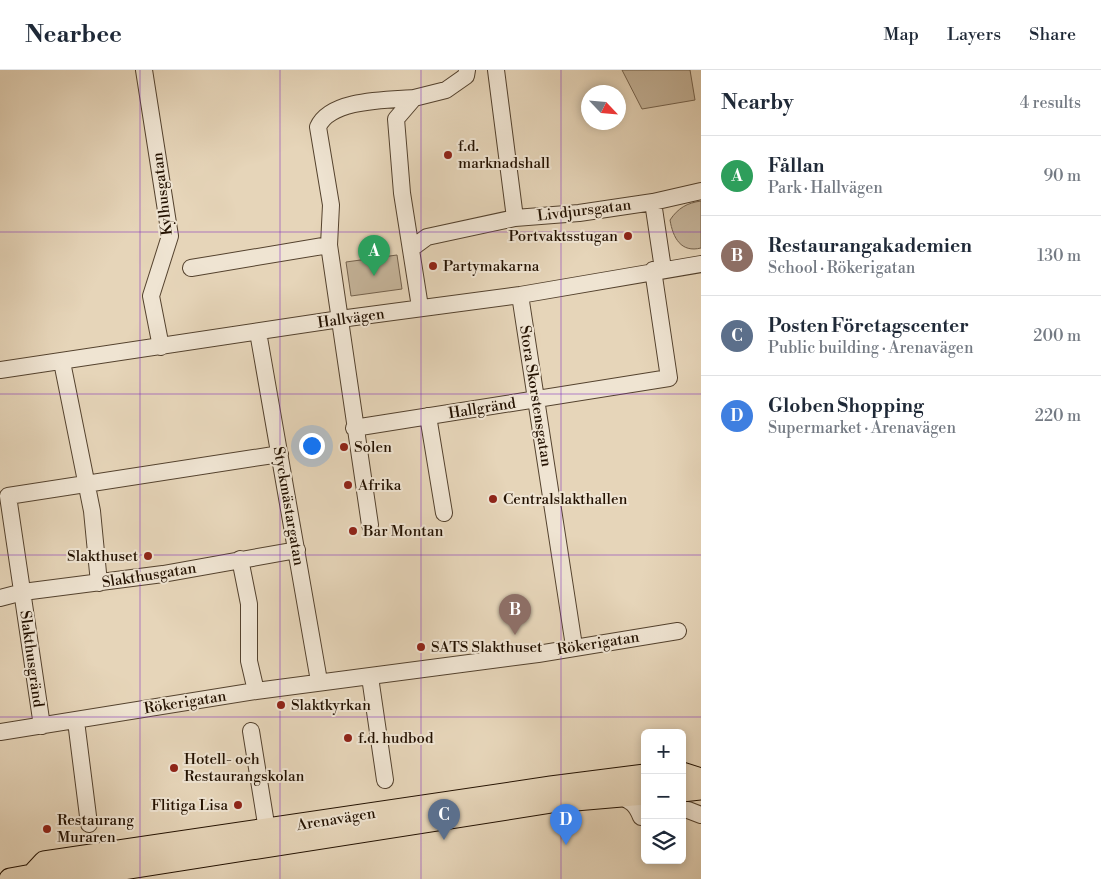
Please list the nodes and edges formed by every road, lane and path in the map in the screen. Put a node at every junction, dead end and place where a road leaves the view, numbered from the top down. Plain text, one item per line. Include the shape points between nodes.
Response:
1 (144, 70) edge
2 (467, 70) edge
3 (496, 70) edge
4 (414, 98) junction
5 (701, 191) edge
6 (653, 202) junction
7 (515, 218) junction
8 (329, 245) junction
9 (412, 248) junction
10 (701, 264) edge
11 (191, 268) dead end
12 (658, 270) junction
13 (520, 295) junction
14 (420, 308) junction
15 (340, 319) junction
16 (258, 332) junction
17 (161, 346) junction
18 (62, 362) junction
19 (1, 366) edge
20 (537, 400) junction
21 (428, 416) junction
22 (354, 428) junction
23 (280, 454) junction
24 (87, 483) junction
25 (444, 513) dead end
26 (370, 525) dead end
27 (297, 550) junction
28 (240, 559) junction
29 (99, 583) junction
30 (23, 592) junction
31 (0, 598) edge
32 (678, 631) dead end
33 (574, 646) junction
34 (370, 677) junction
35 (320, 681) junction
36 (256, 691) junction
37 (76, 721) junction
38 (42, 726) junction
39 (251, 731) dead end
40 (0, 732) edge
41 (685, 774) edge
42 (701, 779) edge
43 (385, 780) dead end
44 (701, 789) edge
45 (686, 791) edge
46 (638, 798) edge
47 (686, 810) edge
48 (701, 815) edge
49 (89, 824) dead end
50 (267, 830) junction
51 (32, 877) edge
52 (10, 879) edge
53 (58, 879) edge

1 - 17 street, Kylhusgatan via 170,236 151,296
2 - 4 street via 466,76 446,90
3 - 7 street, Livdjursgatan
4 - 8 street via 336,108 322,118 318,127 330,205
4 - 9 street via 396,119 402,193
5 - 6 street, Livdjursgatan
6 - 7 street, Livdjursgatan
6 - 12 street
7 - 9 street, Livdjursgatan via 427,237
8 - 11 street
8 - 15 street
9 - 14 street
10 - 12 street, Hallvägen
12 - 13 street, Hallvägen
12 - 20 street, Hallgränd via 669,378
13 - 14 street, Hallvägen
13 - 20 street, Stora Skorstensgatan
14 - 15 street, Hallvägen
15 - 16 street, Hallvägen
15 - 22 street
16 - 17 street, Hallvägen
16 - 23 street, Styckmästargatan
17 - 18 street, Hallvägen
18 - 19 street, Hallvägen
18 - 24 street
20 - 21 street, Hallgränd
20 - 33 street, Stora Skorstensgatan
21 - 22 street, Hallgränd
21 - 25 street
22 - 26 street
23 - 24 street
23 - 27 street, Styckmästargatan
24 - 29 street
24 - 30 street, Slakthusgränd via 8,496
27 - 28 street, Slakthusgatan
27 - 35 street, Styckmästargatan
28 - 29 street, Slakthusgatan
28 - 36 street via 249,604 250,661
29 - 30 street, Slakthusgatan
30 - 31 street, Slakthusgatan
30 - 38 street, Slakthusgränd
32 - 33 street, Rökerigatan
33 - 34 street, Rökerigatan via 538,654
34 - 35 street, Rökerigatan
34 - 43 street
35 - 36 street, Rökerigatan
36 - 37 street, Rökerigatan
37 - 38 street, Rökerigatan
37 - 49 street
38 - 40 street, Rökerigatan
39 - 50 street
41 - 42 main road
44 - 45 main road
46 - 50 main road, Arenavägen via 551,786
46 - 53 main road, Arenavägen via 552,802
47 - 48 street
50 - 51 main road, Arenavägen via 44,862
51 - 52 main road, Arenavägen
51 - 53 main road, Arenavägen

